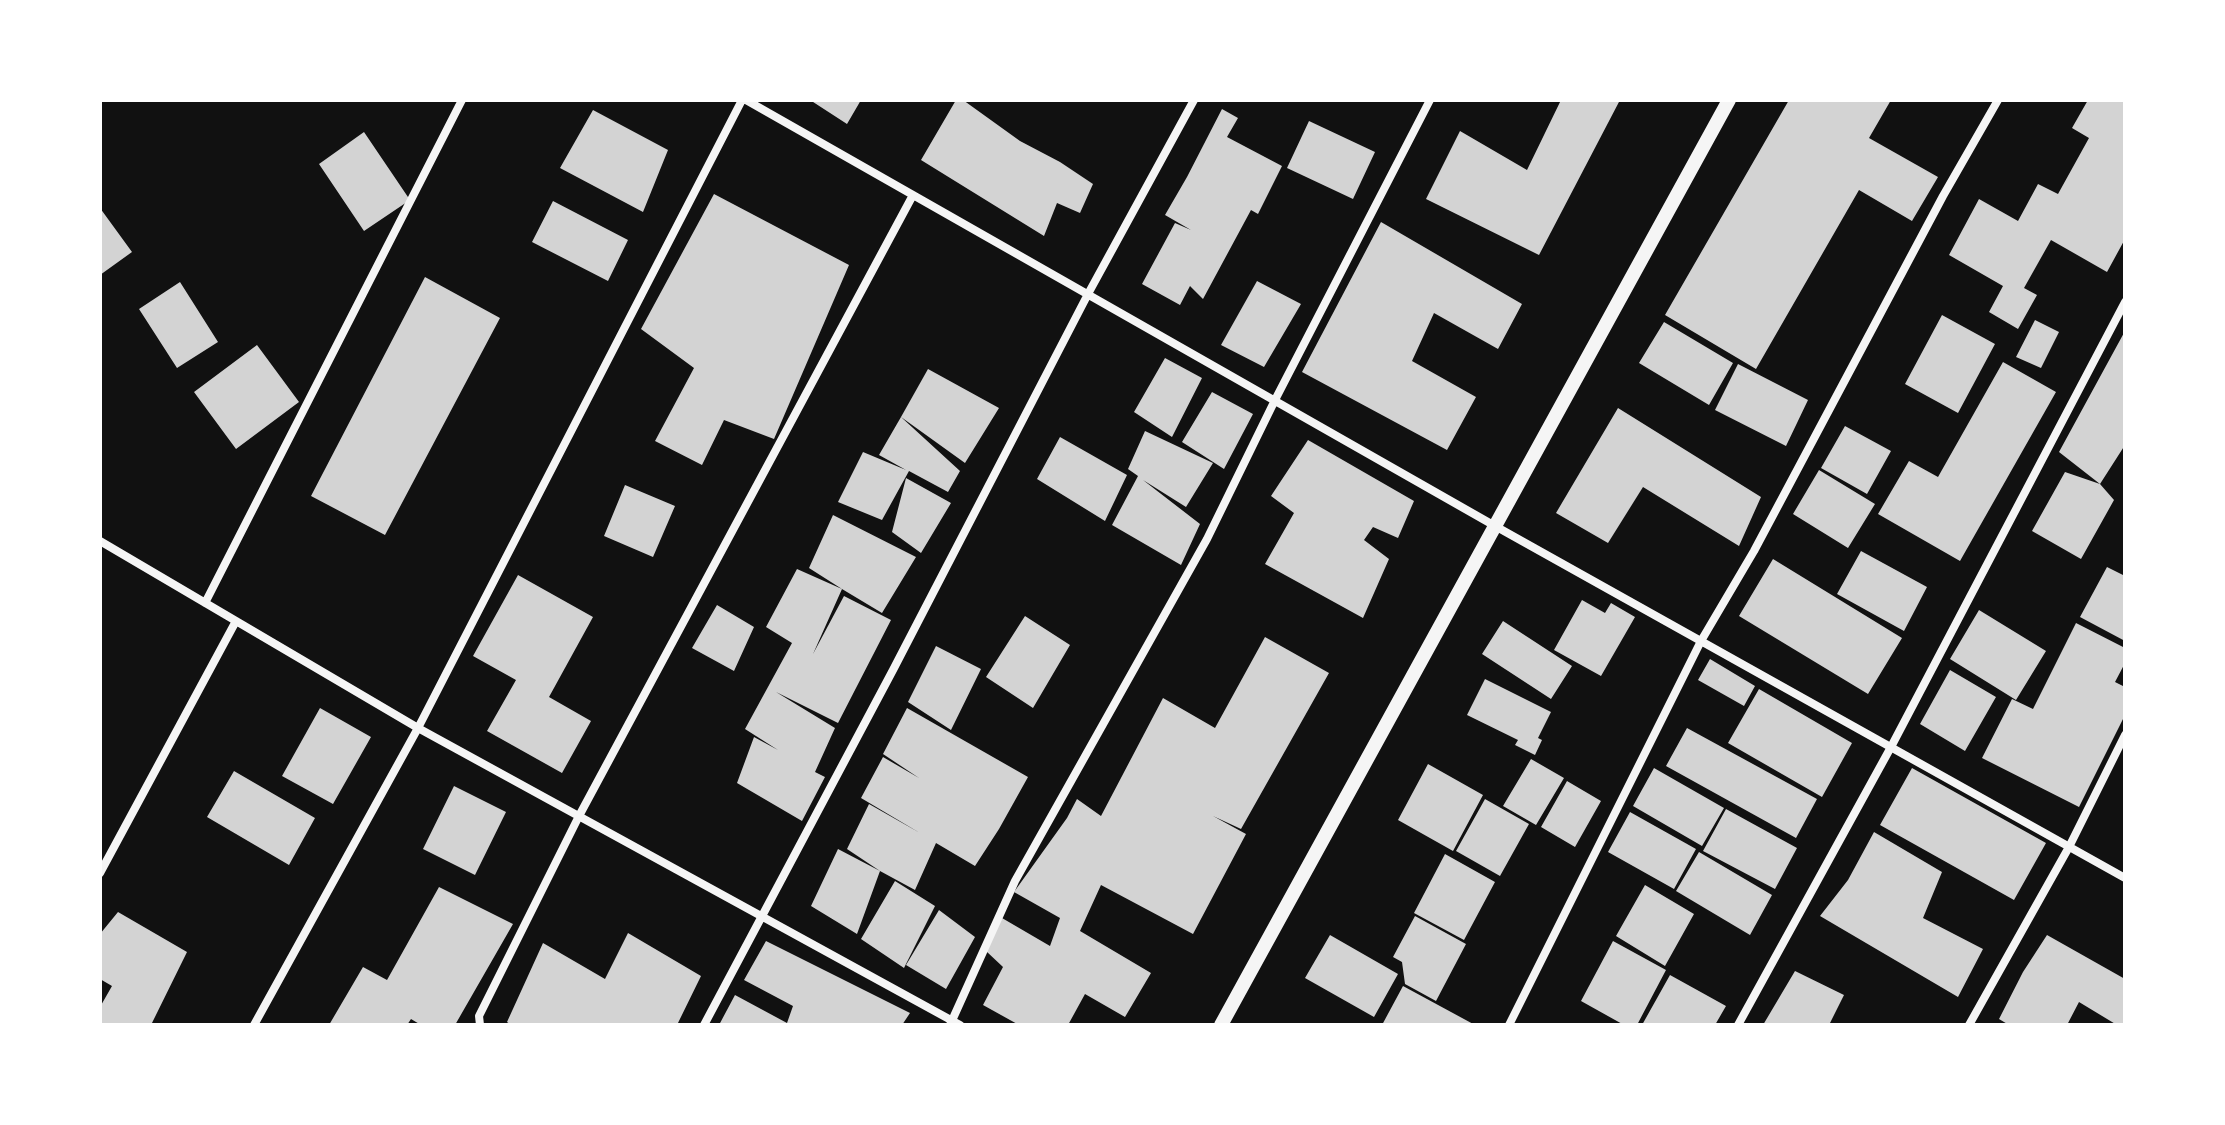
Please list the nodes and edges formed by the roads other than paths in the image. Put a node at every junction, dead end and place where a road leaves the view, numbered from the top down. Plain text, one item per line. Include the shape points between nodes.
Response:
1 (462, 100) edge
2 (744, 100) edge
3 (1194, 100) edge
4 (1430, 100) edge
5 (1729, 100) edge
6 (1998, 100) edge
7 (913, 195) junction
8 (1088, 294) junction
9 (2125, 302) edge
10 (1275, 400) junction
11 (1495, 526) junction
12 (100, 541) edge
13 (205, 603) junction
14 (236, 621) junction
15 (1701, 641) junction
16 (418, 728) junction
17 (2125, 735) edge
18 (1891, 747) junction
19 (579, 816) junction
20 (2069, 847) junction
21 (100, 873) edge
22 (2125, 878) edge
23 (762, 917) junction
24 (954, 1023) edge
25 (254, 1025) edge
26 (480, 1025) edge
27 (704, 1025) edge
28 (1221, 1025) edge
29 (1509, 1025) edge
30 (1738, 1025) edge
31 (1969, 1025) edge

1 - 13 street
2 - 7 street
2 - 16 street
3 - 8 street
4 - 10 street
5 - 11 street
6 - 15 street
7 - 8 street
7 - 19 street
8 - 10 street
8 - 23 street
9 - 18 street
10 - 11 street
10 - 24 street via 1207,539 1015,881
11 - 15 street
11 - 28 street
12 - 13 street
13 - 14 street
14 - 16 street
14 - 21 street
15 - 18 street
15 - 29 street
16 - 19 street
16 - 25 street
17 - 20 street
18 - 20 street
18 - 30 street
19 - 23 street
19 - 26 street via 479,1016
20 - 22 street
20 - 31 street
23 - 24 street
23 - 27 street

